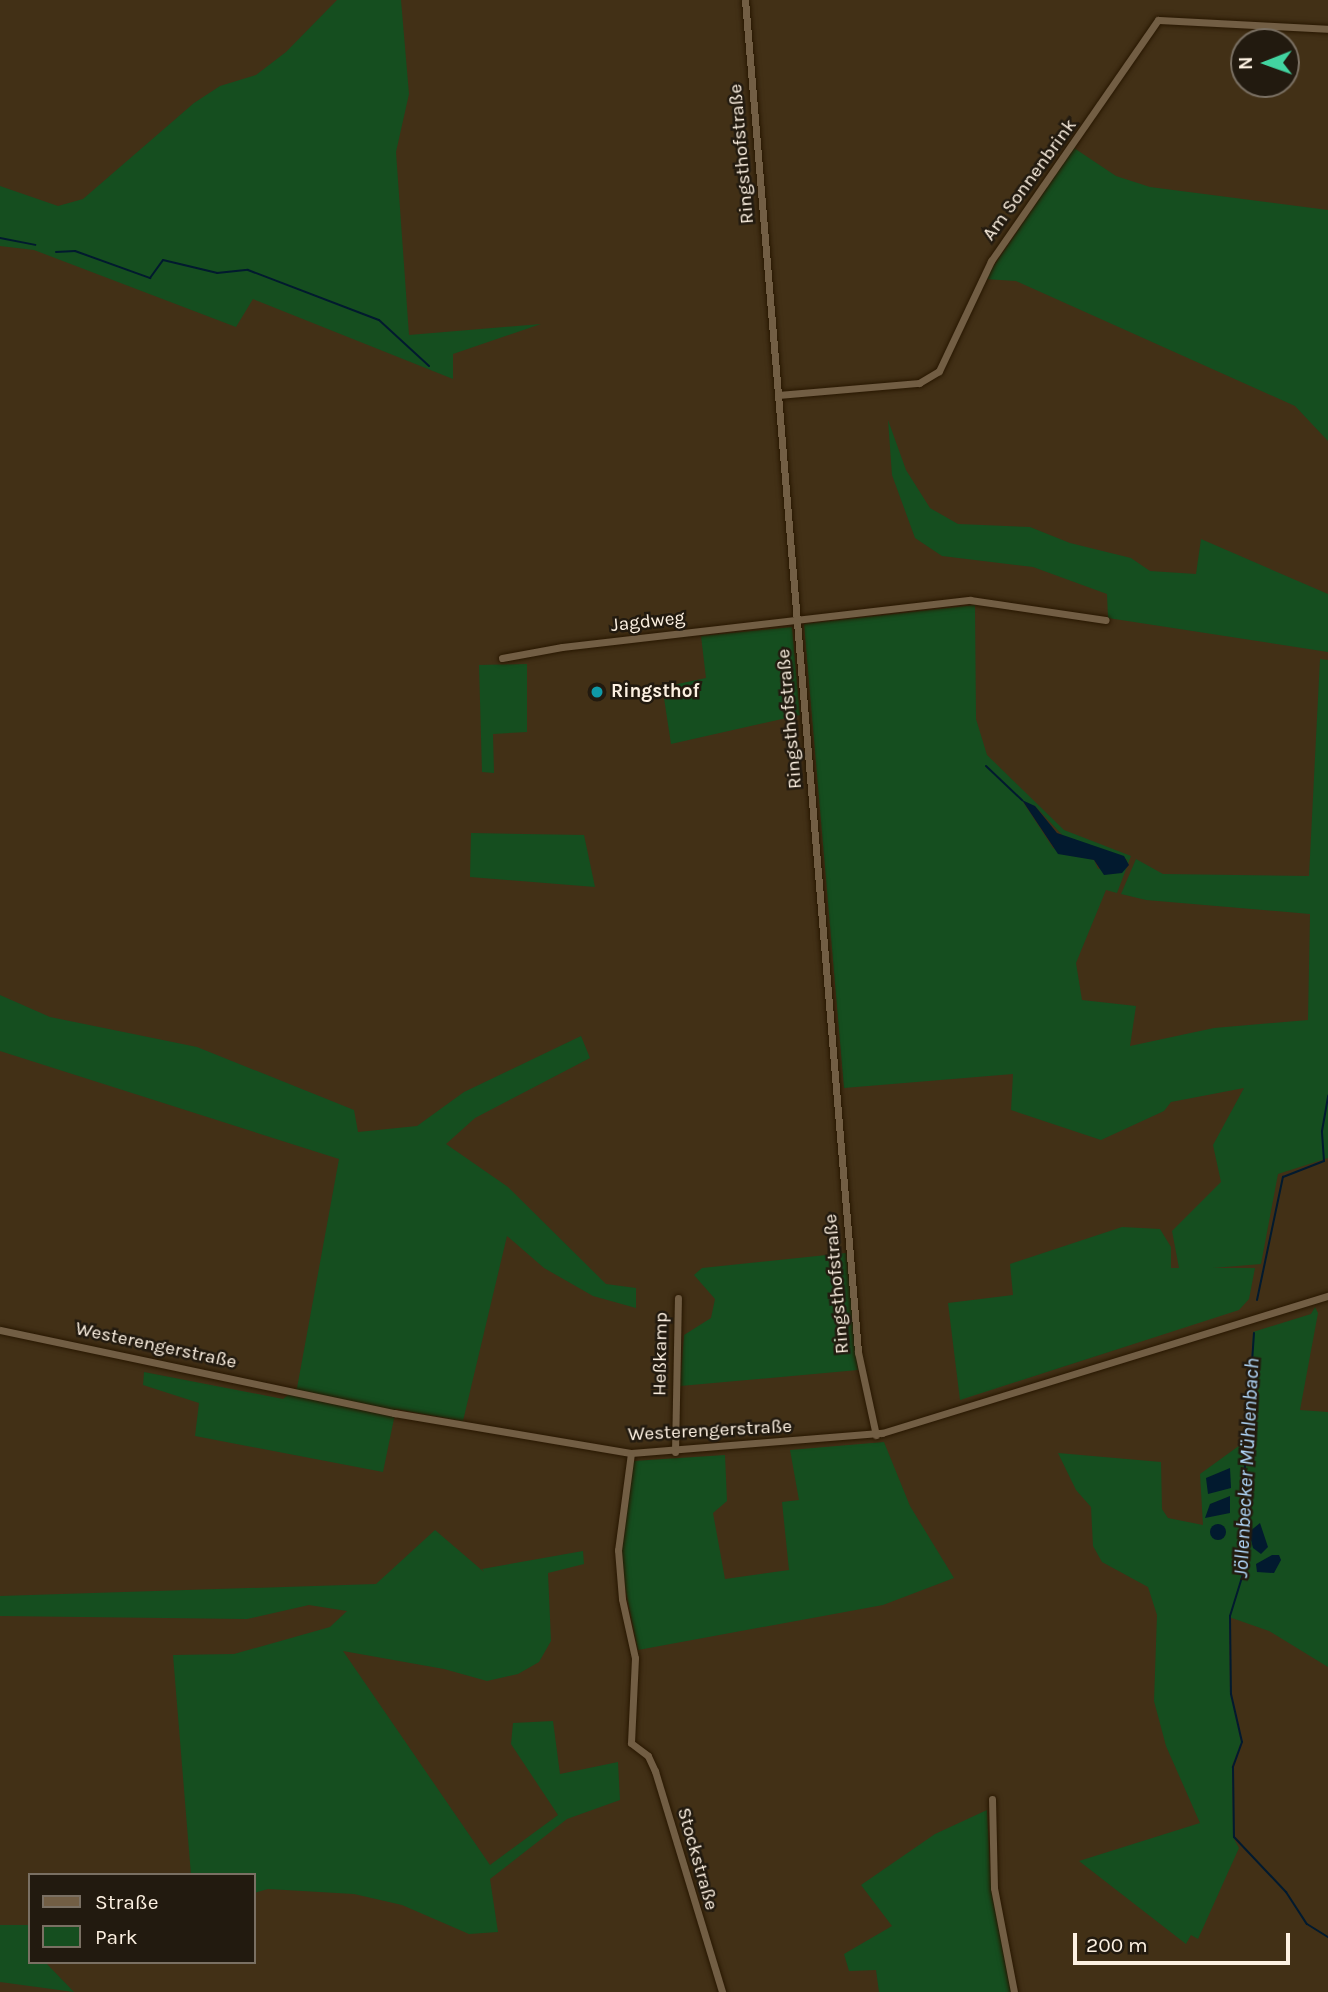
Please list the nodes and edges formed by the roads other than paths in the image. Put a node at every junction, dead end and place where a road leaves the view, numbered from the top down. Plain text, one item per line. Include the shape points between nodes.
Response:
1 (746, 0) edge
2 (1328, 29) edge
3 (778, 394) junction
4 (798, 620) junction
5 (1106, 620) dead end
6 (502, 658) dead end
7 (1328, 1296) edge
8 (678, 1298) dead end
9 (0, 1330) edge
10 (876, 1434) junction
11 (675, 1452) junction
12 (631, 1453) junction
13 (992, 1799) dead end
14 (722, 1992) edge
15 (1014, 1992) edge

1 - 3 street, Ringsthofstraße
2 - 3 street, Am Sonnenbrink via 1164,18 991,261 939,371 919,383
3 - 4 street, Ringsthofstraße
4 - 5 street, Jagdweg via 970,600
4 - 6 street, Jagdweg
4 - 10 street, Ringsthofstraße via 858,1352
7 - 10 street, Westerengerstraße
8 - 11 street, Heßkamp
9 - 12 street, Westerengerstraße via 394,1413
10 - 11 street, Westerengerstraße
11 - 12 street, Westerengerstraße
12 - 14 street, Stockstraße via 618,1550 622,1599 635,1658 631,1743 649,1756 655,1771
13 - 15 street via 994,1888

